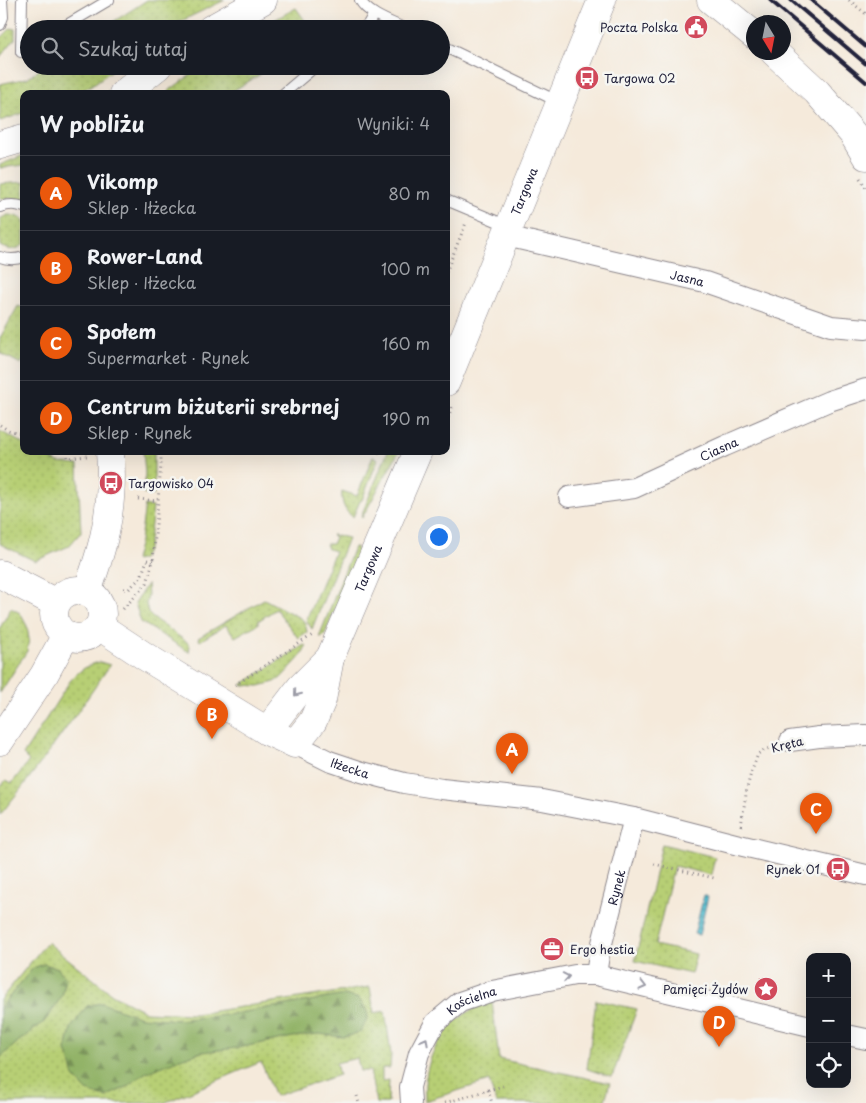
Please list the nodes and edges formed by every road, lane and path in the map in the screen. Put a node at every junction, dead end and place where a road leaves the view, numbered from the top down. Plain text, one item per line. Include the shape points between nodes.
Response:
1 (2, 0) edge
2 (22, 0) edge
3 (109, 0) edge
4 (263, 0) edge
5 (360, 0) edge
6 (602, 0) edge
7 (711, 0) edge
8 (849, 0) edge
9 (374, 14) junction
10 (866, 14) edge
11 (22, 20) edge
12 (75, 20) edge
13 (227, 20) edge
14 (370, 20) edge
15 (387, 20) edge
16 (0, 25) edge
17 (746, 28) edge
18 (450, 50) edge
19 (783, 60) edge
20 (147, 75) edge
21 (305, 75) edge
22 (128, 90) edge
23 (288, 90) edge
24 (560, 102) junction
25 (20, 139) edge
26 (0, 145) edge
27 (866, 156) edge
28 (450, 202) edge
29 (20, 206) edge
30 (0, 207) edge
31 (471, 211) junction
32 (507, 231) junction
33 (0, 257) edge
34 (20, 258) edge
35 (450, 262) edge
36 (866, 329) edge
37 (450, 372) edge
38 (866, 388) edge
39 (0, 425) edge
40 (20, 433) edge
41 (67, 455) edge
42 (110, 455) edge
43 (161, 455) edge
44 (416, 455) edge
45 (80, 456) dead end
46 (569, 497) dead end
47 (138, 499) dead end
48 (157, 501) junction
49 (153, 561) junction
50 (0, 574) edge
51 (124, 589) dead end
52 (87, 592) junction
53 (56, 603) junction
54 (123, 609) dead end
55 (99, 626) junction
56 (316, 633) dead end
57 (66, 635) junction
58 (330, 658) junction
59 (233, 687) dead end
60 (267, 731) junction
61 (866, 735) edge
62 (0, 741) edge
63 (790, 741) joint
64 (295, 744) junction
65 (634, 818) junction
66 (741, 830) dead end
67 (654, 864) dead end
68 (866, 875) edge
69 (714, 878) dead end
70 (596, 975) junction
71 (806, 1025) edge
72 (851, 1036) edge
73 (866, 1039) edge
74 (503, 1086) dead end
75 (488, 1090) junction
76 (357, 1096) dead end
77 (359, 1103) edge
78 (411, 1103) edge
79 (445, 1103) edge
80 (492, 1103) edge

1 - 16 lane
2 - 11 lane
3 - 12 lane
4 - 13 street
5 - 9 lane
6 - 24 street, Targowa
7 - 17 street
8 - 10 path
9 - 14 lane
9 - 15 lane
18 - 24 lane
19 - 27 street via 817,92
20 - 22 street
21 - 23 lane
24 - 32 street, Targowa
25 - 26 street
28 - 31 lane
29 - 30 lane
31 - 32 lane
31 - 35 path
32 - 36 street, Jasna via 705,282 831,326
32 - 37 street, Targowa
33 - 34 lane
38 - 46 street, Ciasna via 829,401 634,488
39 - 40 path
41 - 45 path via 68,458
42 - 52 street via 111,483 105,535
43 - 48 path
44 - 58 street, Targowa
47 - 48 path
48 - 49 path
49 - 51 path via 147,560 141,577 129,589
49 - 54 path via 147,583
50 - 53 street
52 - 53 street via 72,591 62,595
52 - 55 street via 99,604 102,615
53 - 57 street via 53,614 56,624
55 - 57 street via 83,638
55 - 60 street, Iłżecka
56 - 59 path
57 - 62 street
58 -> 60 street, Targowa via 300,688
58 - 64 street, Targowa via 322,700 313,721
60 - 64 street, Iłżecka
61 - 63 street, Kręta via 819,736
63 - 66 path, Kręta via 758,754 750,773
64 - 65 street, Iłżecka via 329,761 404,783 542,800
65 - 68 street
65 - 70 street, Rynek
67 - 69 path
70 -> 71 street
78 -> 70 street, Kościelna via 410,1087 419,1053 435,1024 460,1002 492,991 575,975
72 - 73 street
74 - 75 path
75 - 79 path
75 - 80 path
76 - 77 path

